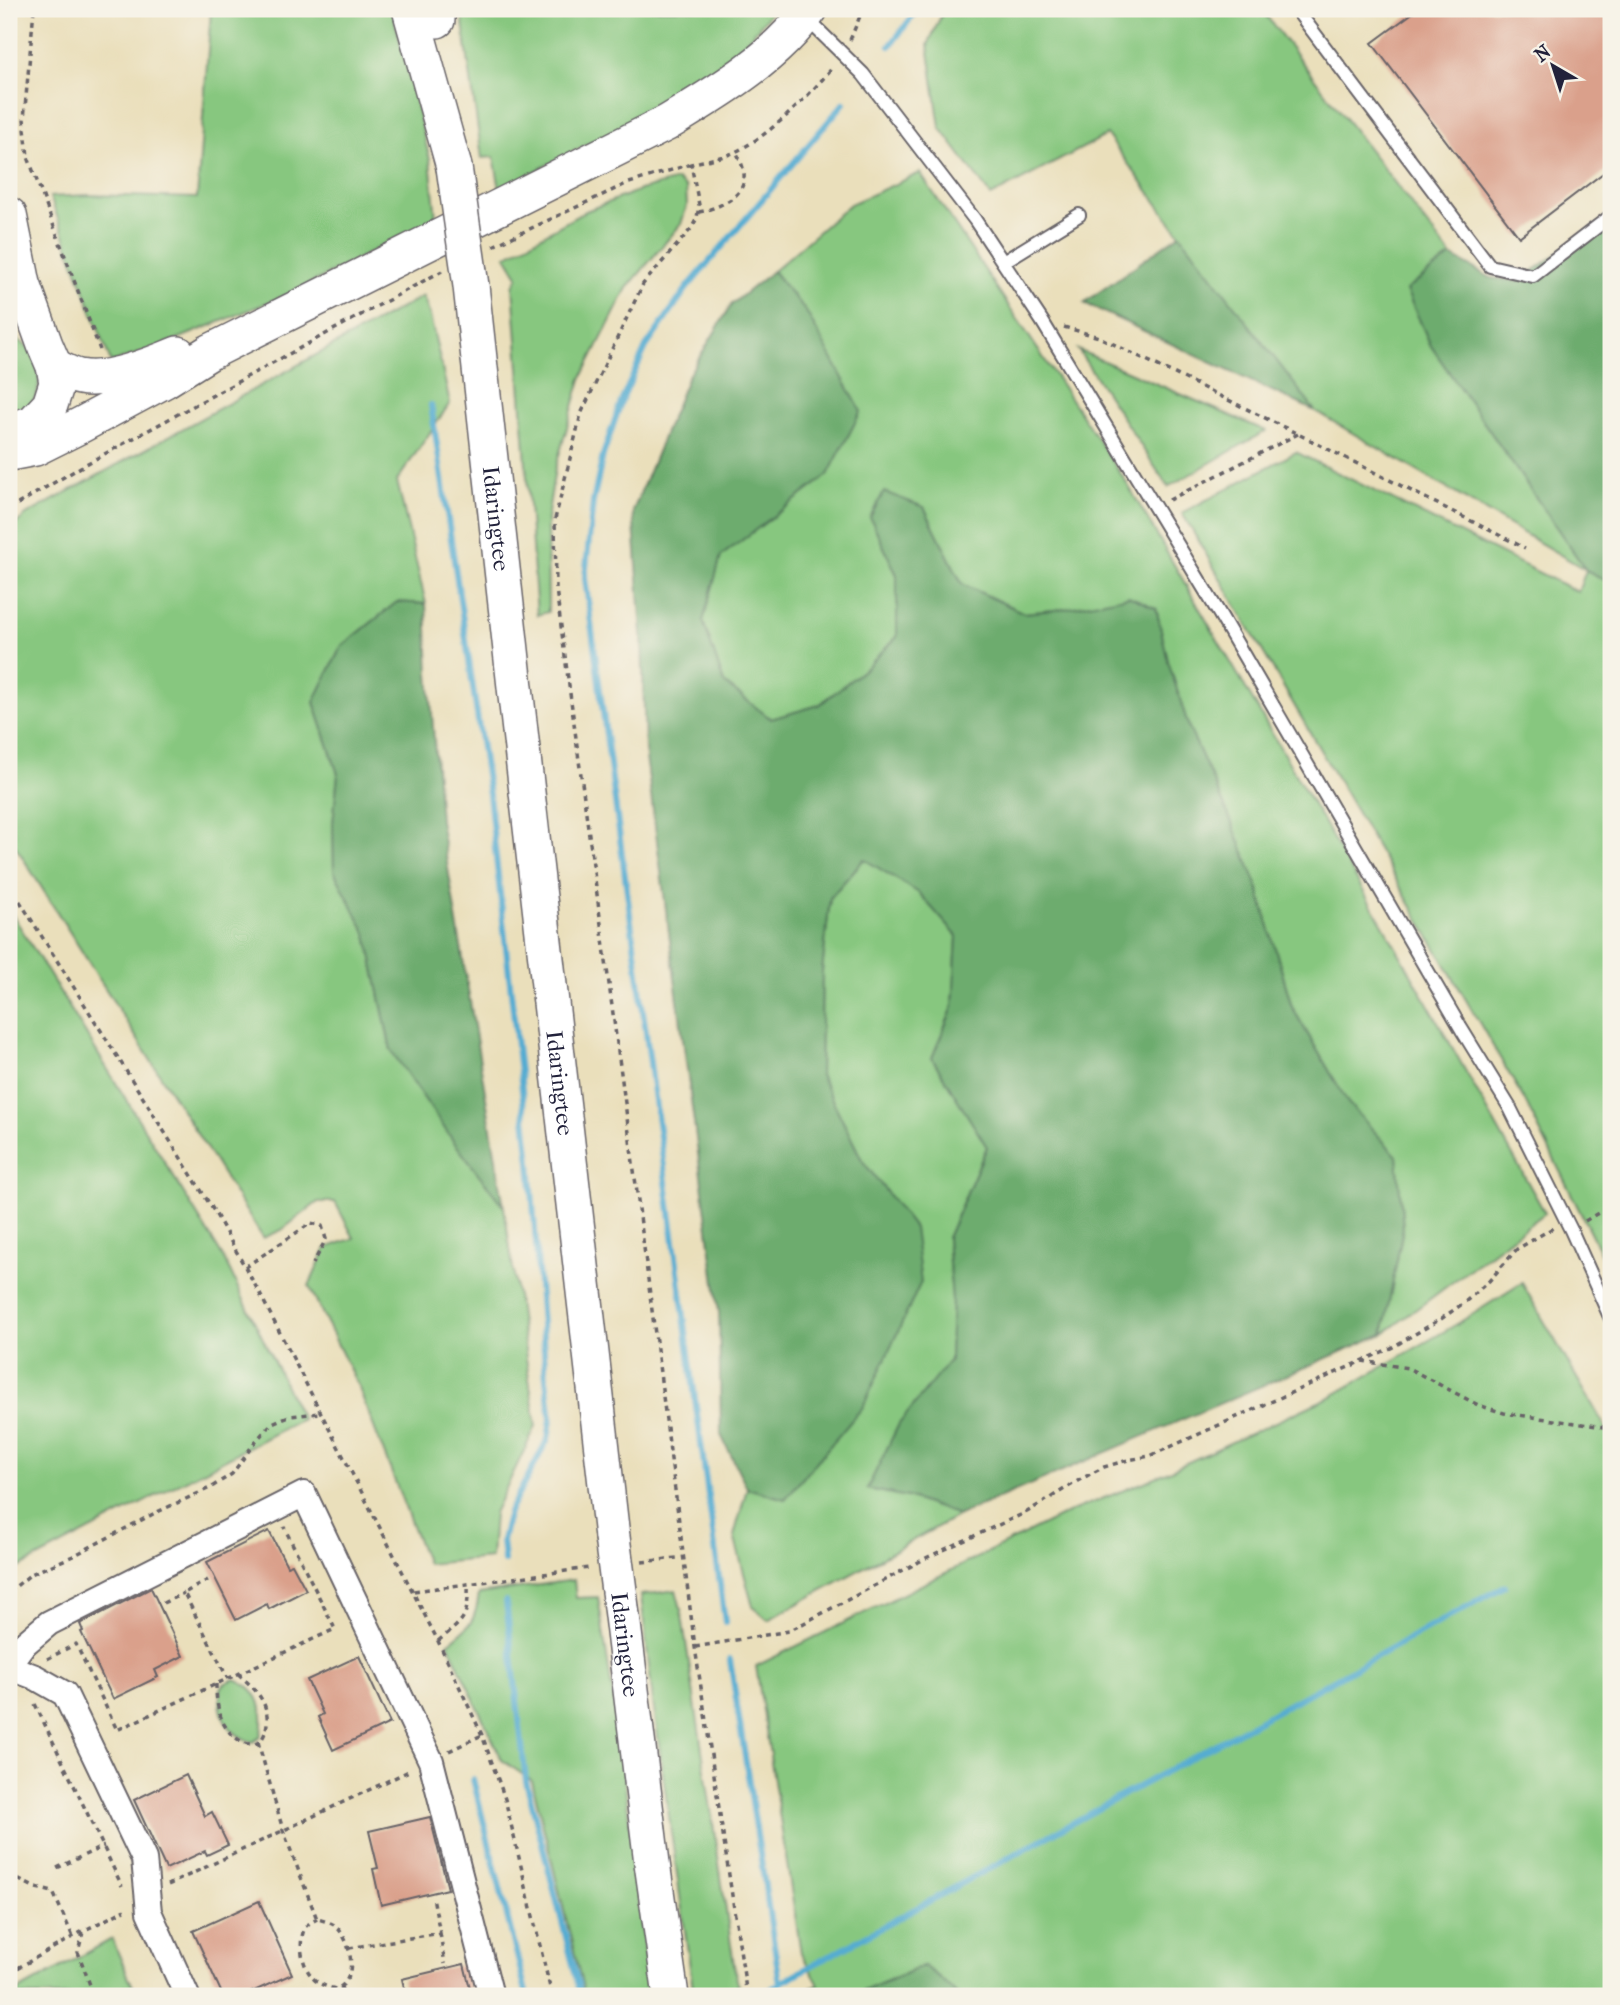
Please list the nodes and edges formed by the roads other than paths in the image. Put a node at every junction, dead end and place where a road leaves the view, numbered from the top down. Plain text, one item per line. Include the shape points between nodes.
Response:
1 (1297, 9) edge
2 (806, 11) edge
3 (430, 12) edge
4 (9, 215) edge
5 (1079, 215) dead end
6 (1611, 216) edge
7 (1003, 262) junction
8 (9, 319) edge
9 (210, 352) junction
10 (50, 356) junction
11 (10, 446) edge
12 (1611, 1319) edge
13 (9, 1666) edge
14 (187, 1996) edge
15 (491, 1996) edge
16 (671, 1996) edge

1 - 6 lane via 1490,266 1533,276
2 - 7 lane via 863,74
2 - 9 main road via 784,39 732,83 667,123
3 - 16 main road, Idaringtee, bridge via 454,167 459,277
4 - 10 main road via 23,284
5 - 7 lane
7 - 12 lane via 1156,507 1510,1108
8 - 10 main road via 29,328
9 - 10 main road via 186,351 146,367 81,378
9 - 11 main road via 35,448
10 - 11 main road via 57,383 50,405
13 - 14 street via 65,1694 145,1859 140,1903 149,1912
13 - 15 street via 23,1645 49,1623 304,1494 431,1761

